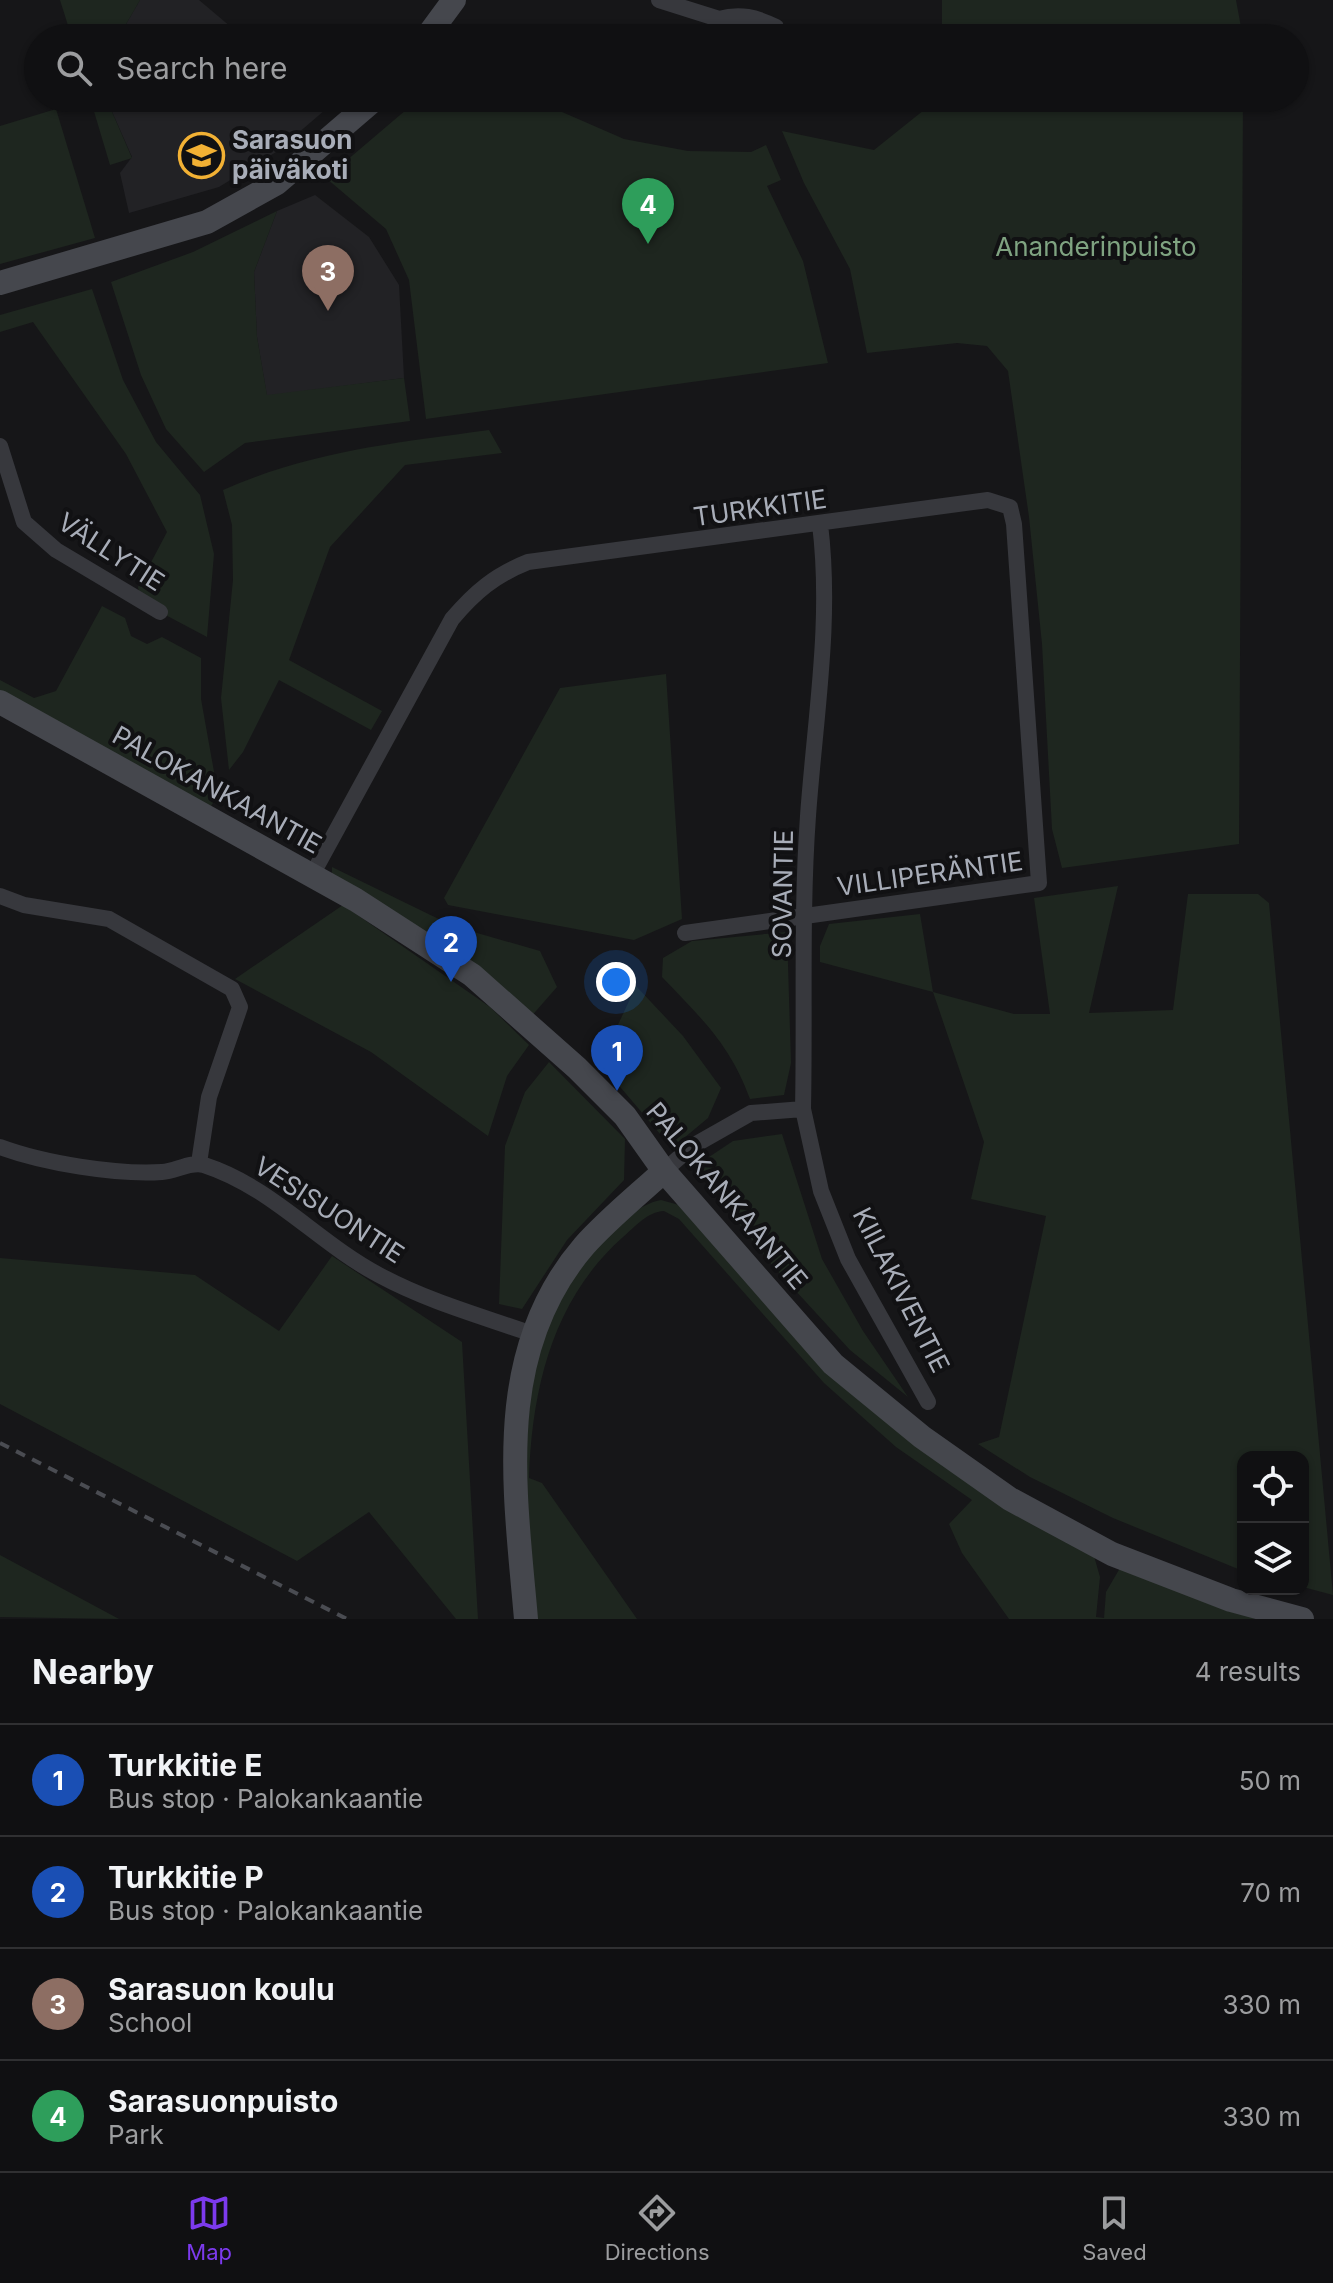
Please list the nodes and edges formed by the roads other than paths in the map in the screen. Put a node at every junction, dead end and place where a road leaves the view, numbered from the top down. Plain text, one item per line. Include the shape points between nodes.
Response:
1 (454, 0) edge
2 (659, 0) edge
3 (719, 19) junction
4 (436, 24) edge
5 (723, 24) edge
6 (770, 24) edge
7 (360, 112) edge
8 (0, 283) edge
9 (0, 446) edge
10 (820, 524) junction
11 (160, 612) dead end
12 (0, 702) edge
13 (312, 875) junction
14 (1039, 883) joint
15 (0, 896) edge
16 (807, 917) junction
17 (685, 933) dead end
18 (803, 1109) junction
19 (0, 1147) edge
20 (199, 1163) junction
21 (664, 1171) junction
22 (532, 1334) junction
23 (928, 1402) dead end
24 (526, 1619) edge
25 (1302, 1619) edge

1 - 4 main road
2 - 3 street
3 - 5 street
3 - 6 street via 737,14
7 - 8 main road via 277,183 207,222
9 - 11 street, VÄLLYTIE via 24,522 56,550
10 - 13 street, TURKKITIE via 528,562 479,588 452,619
10 - 14 street, TURKKITIE via 988,500 1010,507
10 - 16 street, SOVANTIE via 826,635 808,820
12 - 13 main road, PALOKANKAANTIE
13 - 21 main road, PALOKANKAANTIE via 472,975 625,1116
14 - 16 street, VILLIPERÄNTIE
15 - 20 street via 109,919 232,989 240,1007 209,1097
16 - 17 street, VILLIPERÄNTIE
16 - 18 street, SOVANTIE
18 - 21 street via 751,1113 691,1147
18 - 23 street, KIILAKIVENTIE via 821,1191 848,1259
19 - 20 street via 130,1171 164,1172
20 - 22 street, VESISUONTIE via 257,1189 379,1276
21 - 22 main road via 583,1247
21 - 25 main road, PALOKANKAANTIE via 833,1364 984,1482 1112,1554 1231,1600
22 - 24 main road via 516,1401 513,1475

